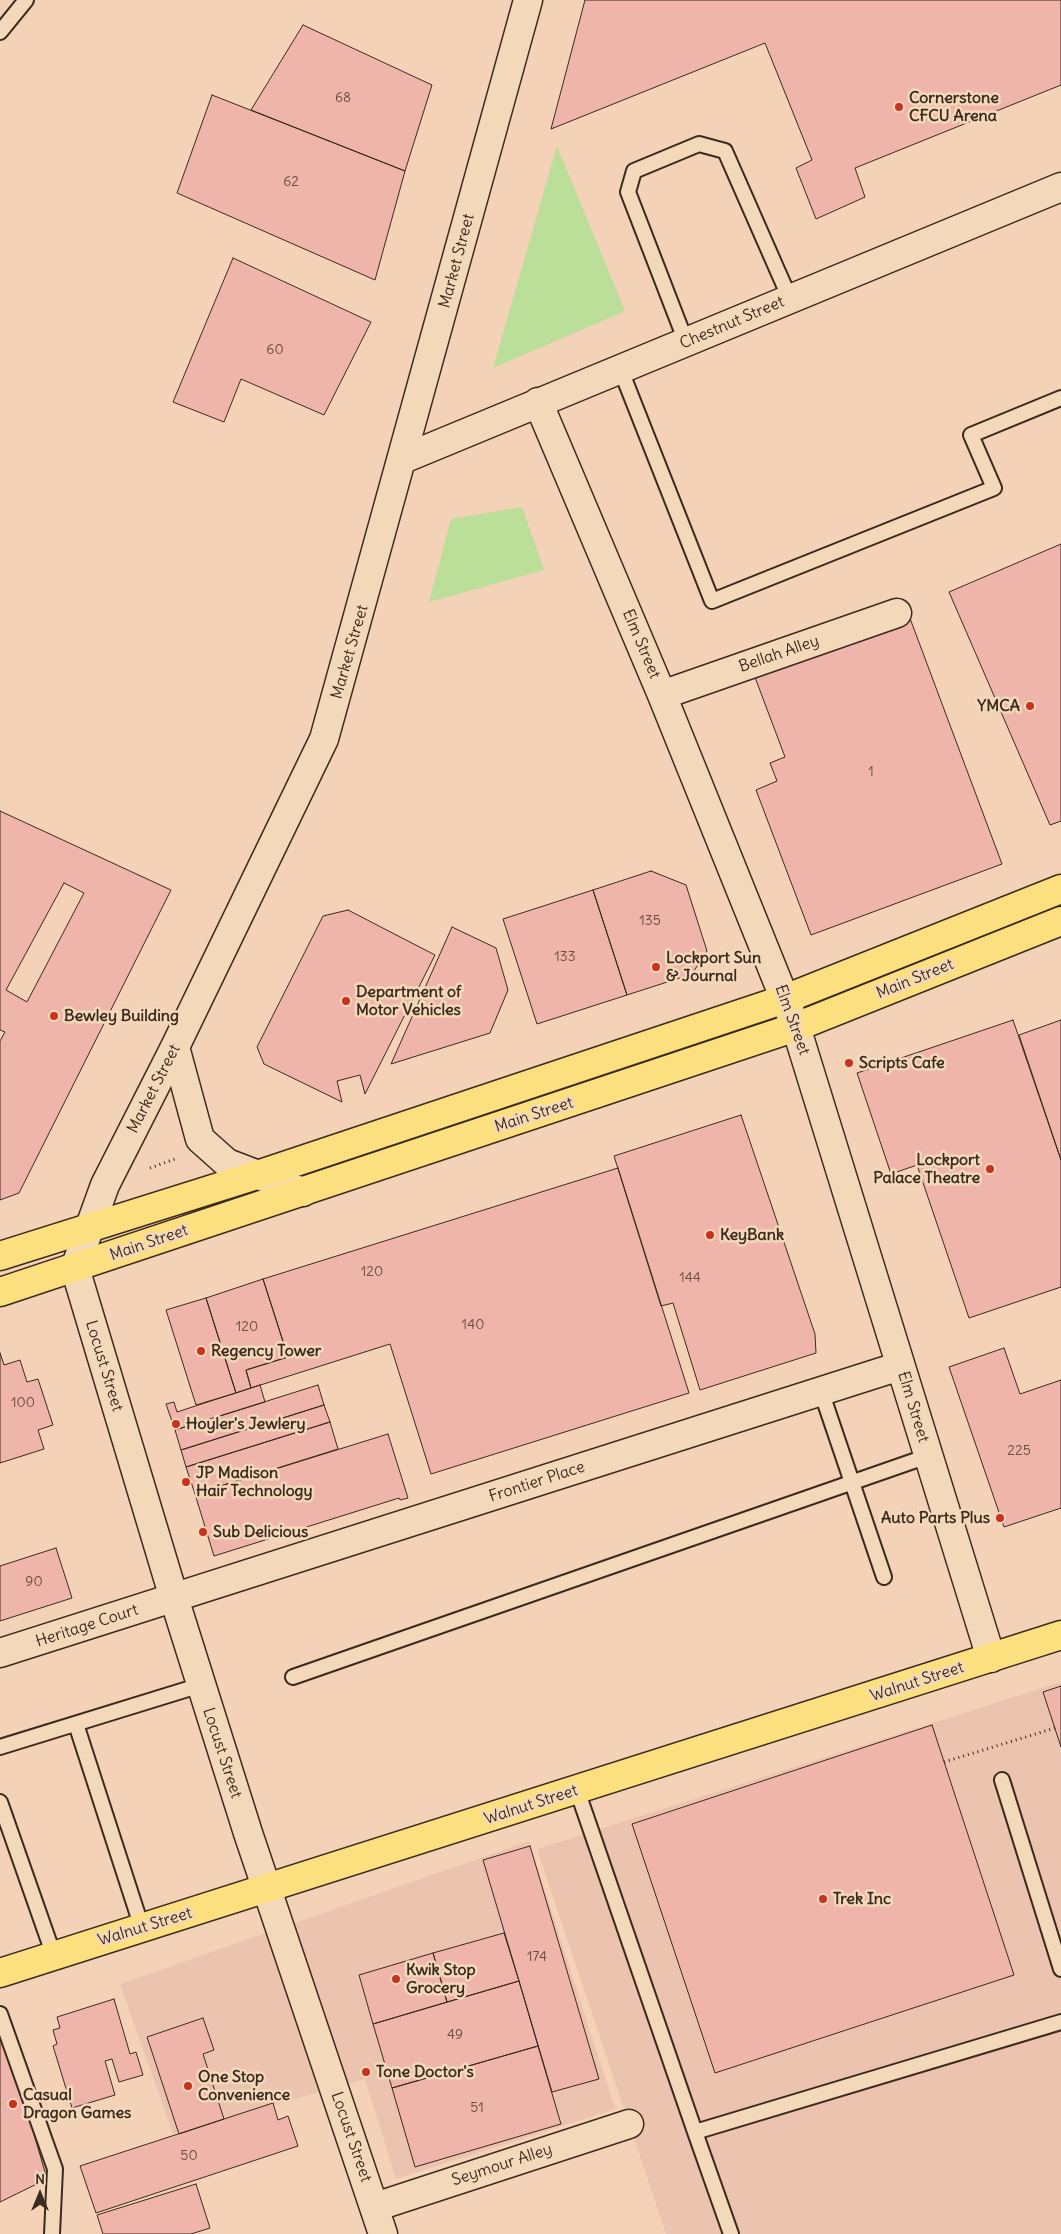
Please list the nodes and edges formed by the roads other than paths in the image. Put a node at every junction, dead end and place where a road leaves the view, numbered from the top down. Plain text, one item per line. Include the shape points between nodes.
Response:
1 (26, 0) edge
2 (528, 0) edge
3 (0, 32) edge
4 (1061, 187) edge
5 (790, 299) junction
6 (686, 342) junction
7 (620, 368) junction
8 (1061, 398) edge
9 (538, 402) junction
10 (403, 459) junction
11 (896, 613) dead end
12 (662, 695) junction
13 (1061, 890) edge
14 (1061, 921) edge
15 (785, 999) junction
16 (796, 1027) junction
17 (175, 1047) junction
18 (257, 1175) junction
19 (303, 1192) junction
20 (90, 1228) junction
21 (0, 1256) edge
22 (75, 1268) junction
23 (0, 1292) edge
24 (900, 1366) junction
25 (821, 1391) junction
26 (928, 1456) junction
27 (852, 1482) junction
28 (884, 1577) dead end
29 (174, 1598) junction
30 (1061, 1635) edge
31 (0, 1653) edge
32 (990, 1658) junction
33 (293, 1677) dead end
34 (201, 1685) junction
35 (76, 1724) junction
36 (0, 1748) edge
37 (1002, 1780) dead end
38 (577, 1790) junction
39 (0, 1802) edge
40 (266, 1889) junction
41 (142, 1928) junction
42 (54, 1956) junction
43 (1061, 1969) edge
44 (0, 1973) edge
45 (0, 2014) edge
46 (1061, 2022) edge
47 (629, 2124) dead end
48 (695, 2132) junction
49 (375, 2206) junction
50 (52, 2234) edge
51 (383, 2234) edge
52 (731, 2234) edge

1 - 3 lane
2 - 10 street, Market Street
4 - 5 street, Chestnut Street
5 - 6 street, Chestnut Street
5 - 6 lane via 725,151 699,144 634,171 628,192
6 - 7 street, Chestnut Street
7 - 8 lane via 712,601 994,488 971,435
7 - 9 street, Chestnut Street
9 - 10 street, Chestnut Street
9 - 12 street, Elm Street
10 - 17 street, Market Street via 324,740
11 - 12 street, Bellah Alley
12 - 15 street, Elm Street
13 - 15 main road, Main Street
14 - 16 main road, Main Street
15 - 16 street, Elm Street
15 - 18 main road, Main Street
16 - 19 main road, Main Street
16 - 24 street, Elm Street
17 - 18 street via 200,1139 227,1163
17 - 20 street, Market Street via 105,1184
18 - 19 street
18 - 20 main road, Main Street
19 - 22 main road, Main Street
20 - 21 main road, Main Street
20 - 22 street, Market Street
22 - 23 main road, Main Street
22 - 29 street, Locust Street
24 - 25 street, Frontier Place
24 - 26 street, Elm Street
25 - 27 lane
25 - 29 street, Frontier Place
26 - 27 lane
26 - 32 street, Elm Street
27 - 28 lane
27 - 33 lane
29 - 31 street, Heritage Court
29 - 34 street, Locust Street
30 - 32 main road, Walnut Street
32 - 38 main road, Walnut Street
34 - 35 lane
34 - 40 street, Locust Street
35 - 36 lane
35 - 41 lane
37 - 43 lane
38 - 40 main road, Walnut Street
38 - 48 lane
39 - 42 lane
40 - 41 main road, Walnut Street
40 - 49 street, Locust Street
41 - 42 main road, Walnut Street
42 - 44 main road, Walnut Street
45 - 50 lane via 55,2169
46 - 48 lane
47 - 49 street, Seymour Alley
48 - 52 lane
49 - 51 street, Locust Street

